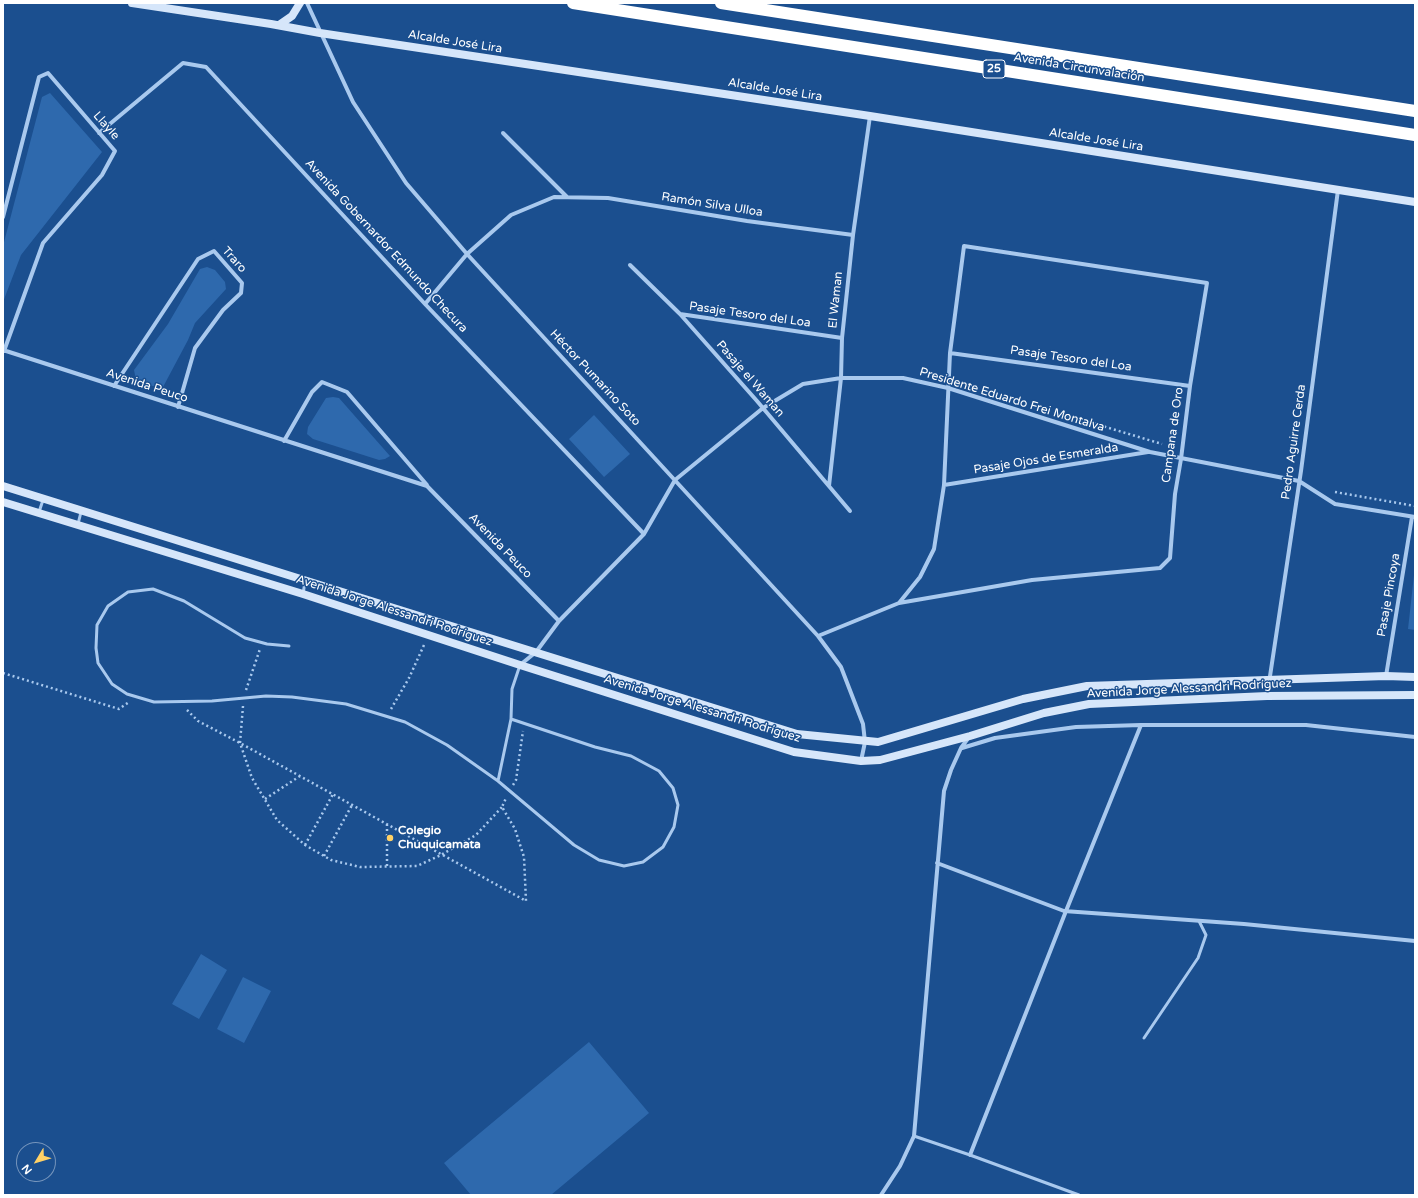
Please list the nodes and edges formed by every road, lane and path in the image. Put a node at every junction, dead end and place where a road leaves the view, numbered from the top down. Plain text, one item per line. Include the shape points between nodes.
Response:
1 (132, 3) edge
2 (300, 3) edge
3 (307, 3) edge
4 (573, 3) edge
5 (721, 3) edge
6 (279, 25) junction
7 (320, 33) junction
8 (1415, 111) edge
9 (870, 116) junction
10 (99, 133) junction
11 (502, 133) dead end
12 (1415, 135) edge
13 (1338, 190) junction
14 (567, 197) junction
15 (1415, 202) edge
16 (3, 217) edge
17 (853, 235) junction
18 (467, 254) junction
19 (630, 265) dead end
20 (425, 304) junction
21 (680, 314) junction
22 (842, 338) junction
23 (4, 350) edge
24 (950, 353) junction
25 (841, 378) junction
26 (114, 386) junction
27 (1190, 386) junction
28 (948, 388) junction
29 (178, 407) junction
30 (763, 408) junction
31 (1062, 413) dead end
32 (284, 441) junction
33 (1182, 450) junction
34 (1150, 452) junction
35 (1181, 459) junction
36 (675, 480) junction
37 (1299, 481) junction
38 (944, 485) junction
39 (3, 486) edge
40 (427, 486) junction
41 (829, 486) junction
42 (1330, 489) dead end
43 (43, 498) junction
44 (3, 502) edge
45 (1415, 506) edge
46 (82, 510) junction
47 (850, 512) dead end
48 (39, 513) junction
49 (1414, 517) edge
50 (77, 525) junction
51 (644, 534) junction
52 (305, 580) junction
53 (303, 594) junction
54 (899, 603) junction
55 (559, 621) junction
56 (427, 635) junction
57 (818, 636) junction
58 (262, 643) junction
59 (289, 646) dead end
60 (536, 652) junction
61 (520, 665) junction
62 (3, 674) edge
63 (1386, 676) junction
64 (1415, 677) edge
65 (1269, 681) junction
66 (1415, 695) edge
67 (136, 696) junction
68 (1266, 696) junction
69 (243, 698) junction
70 (180, 702) junction
71 (386, 716) junction
72 (510, 719) junction
73 (524, 723) junction
74 (1141, 725) junction
75 (970, 736) junction
76 (1415, 737) edge
77 (865, 742) junction
78 (240, 743) junction
79 (962, 748) junction
80 (861, 761) junction
81 (300, 776) junction
82 (498, 781) junction
83 (510, 791) junction
84 (332, 794) junction
85 (265, 799) junction
86 (352, 805) junction
87 (502, 806) junction
88 (387, 824) junction
89 (305, 845) junction
90 (442, 855) junction
91 (324, 856) junction
92 (937, 863) junction
93 (387, 867) junction
94 (1066, 911) junction
95 (1199, 921) junction
96 (1415, 941) edge
97 (1144, 1038) dead end
98 (914, 1136) junction
99 (970, 1155) junction
100 (881, 1195) edge
101 (1079, 1195) edge

1 - 6 street, Alcalde José Lira
2 - 6 street via 292,16
3 - 7 street, Héctor Pumarino Soto
4 - 12 highway, Avenida Circunvalación / 25
5 - 8 highway, Avenida Circunvalación / 25
6 - 7 street, Alcalde José Lira
7 - 9 street, Alcalde José Lira
7 - 18 street, Héctor Pumarino Soto via 353,102 406,183
9 - 13 street, Alcalde José Lira
9 - 17 street, El Waman
10 - 16 street, Llayle via 48,73 39,77
10 - 20 street, Avenida Gobernardor Edmundo Checura via 183,63 206,67
10 - 23 street, Llayle via 115,151 102,175 43,243
11 - 14 street
13 - 15 street, Alcalde José Lira
13 - 37 street, Pedro Aguirre Cerda
14 - 17 street, Ramón Silva Ulloa via 608,198
14 - 18 street, Ramón Silva Ulloa via 554,197 511,215
17 - 22 street, El Waman
18 - 20 street, Ramón Silva Ulloa
18 - 36 street, Héctor Pumarino Soto
19 - 21 street, Pasaje el Waman
20 - 51 street, Avenida Gobernardor Edmundo Checura
21 - 22 street, Pasaje Tesoro del Loa
21 - 30 street, Pasaje el Waman
22 - 25 street, El Waman
23 - 26 street, Avenida Peuco
24 - 27 street, Pasaje Tesoro del Loa
24 - 27 street, Campana de Oro via 964,246 1207,283
24 - 28 street
25 - 28 street, Presidente Eduardo Frei Montalva via 903,378
25 - 30 street, Presidente Eduardo Frei Montalva via 803,384
25 - 41 street, El Waman
26 - 29 street, Avenida Peuco
26 - 29 street, Traro via 198,259 214,251 242,282 241,293 223,310 195,348
27 - 33 street, Campana de Oro
28 - 34 street, Presidente Eduardo Frei Montalva
28 - 38 street
29 - 32 street, Avenida Peuco
30 - 36 street, Presidente Eduardo Frei Montalva
30 - 41 street, Pasaje el Waman
31 - 33 path
32 - 40 street, Avenida Peuco
32 - 40 street, Avenida Peuco via 312,392 322,382 347,392
33 - 35 street, Campana de Oro
34 - 35 street, Presidente Eduardo Frei Montalva
34 - 38 street, Pasaje Ojos de Esmeralda
35 - 37 street, Presidente Eduardo Frei Montalva
35 - 54 street, Campana de Oro via 1175,494 1170,558 1160,568 1032,580
36 - 51 street, Presidente Eduardo Frei Montalva
36 - 57 street, Héctor Pumarino Soto
37 - 49 street, Presidente Eduardo Frei Montalva via 1335,504
37 - 65 street, Pedro Aguirre Cerda
38 - 54 street via 934,549 920,577
39 - 43 street, Avenida Jorge Alessandri Rodríguez
40 - 55 street, Avenida Peuco
41 - 47 street, Pasaje el Waman
42 - 45 path via 1336,493
43 - 46 street, Avenida Jorge Alessandri Rodríguez
43 - 48 lane
44 - 48 street, Avenida Jorge Alessandri Rodríguez
46 - 50 lane
46 - 52 street, Avenida Jorge Alessandri Rodríguez
48 - 50 street, Avenida Jorge Alessandri Rodríguez
49 - 63 street, Pasaje Pincoya
50 - 53 street, Avenida Jorge Alessandri Rodríguez
51 - 55 street, Presidente Eduardo Frei Montalva
52 - 53 lane
52 - 60 street, Avenida Jorge Alessandri Rodríguez
53 - 56 street, Avenida Jorge Alessandri Rodríguez
54 - 57 street, Campana de Oro
55 - 60 street, Presidente Eduardo Frei Montalva
56 - 61 street, Avenida Jorge Alessandri Rodríguez
56 - 71 path via 409,678
57 - 77 street, Héctor Pumarino Soto via 842,667 863,724
58 - 59 lane
58 - 67 lane via 245,638 184,601 153,589 128,592 108,606 97,625 96,648 98,663 112,684 127,694
58 - 69 path
60 - 61 street, Presidente Eduardo Frei Montalva
60 - 77 street, Avenida Jorge Alessandri Rodríguez via 797,734
61 - 72 lane via 512,689
61 - 80 street, Avenida Jorge Alessandri Rodríguez via 794,752
62 - 67 path via 120,709
63 - 64 street, Avenida Jorge Alessandri Rodríguez
63 - 65 street, Avenida Jorge Alessandri Rodríguez
65 - 68 street, Pedro Aguirre Cerda
65 - 77 street, Avenida Jorge Alessandri Rodríguez via 1087,686 1023,699 878,742
66 - 68 street, Avenida Jorge Alessandri Rodríguez
67 - 70 lane via 154,702
68 - 75 street, Avenida Jorge Alessandri Rodríguez via 1089,704 1044,713
69 - 70 lane via 212,702
69 - 71 lane via 292,697 346,704
69 - 78 path
70 - 78 path via 198,721
71 - 82 lane via 405,722 447,745
72 - 73 lane
72 - 82 lane
73 - 83 path via 516,780
73 - 83 lane via 595,747 631,756 659,772 673,788 678,805 674,827 663,847 643,862 624,866 599,860 574,845
74 - 76 street via 1306,725
74 - 79 street via 1076,727 995,738
74 - 94 street
75 - 79 street
75 - 80 street, Avenida Jorge Alessandri Rodríguez via 880,760
77 - 80 street, Héctor Pumarino Soto
78 - 81 path
78 - 85 path via 252,778
79 - 92 street via 944,790
81 - 84 path
81 - 85 path
82 - 83 lane
83 - 87 path
84 - 86 path
84 - 89 path
85 - 89 path via 277,820
86 - 88 path
86 - 91 path
87 - 90 path via 476,835
87 - 90 path via 515,829 524,857 526,901
88 - 90 path
88 - 93 path
89 - 91 path
90 - 93 path via 417,866
91 - 93 path via 360,867
92 - 94 street
92 - 98 street
94 - 95 street
94 - 99 street
95 - 96 street
95 - 97 lane via 1206,935 1198,958
98 - 99 lane
98 - 100 street via 900,1166
99 - 101 lane

